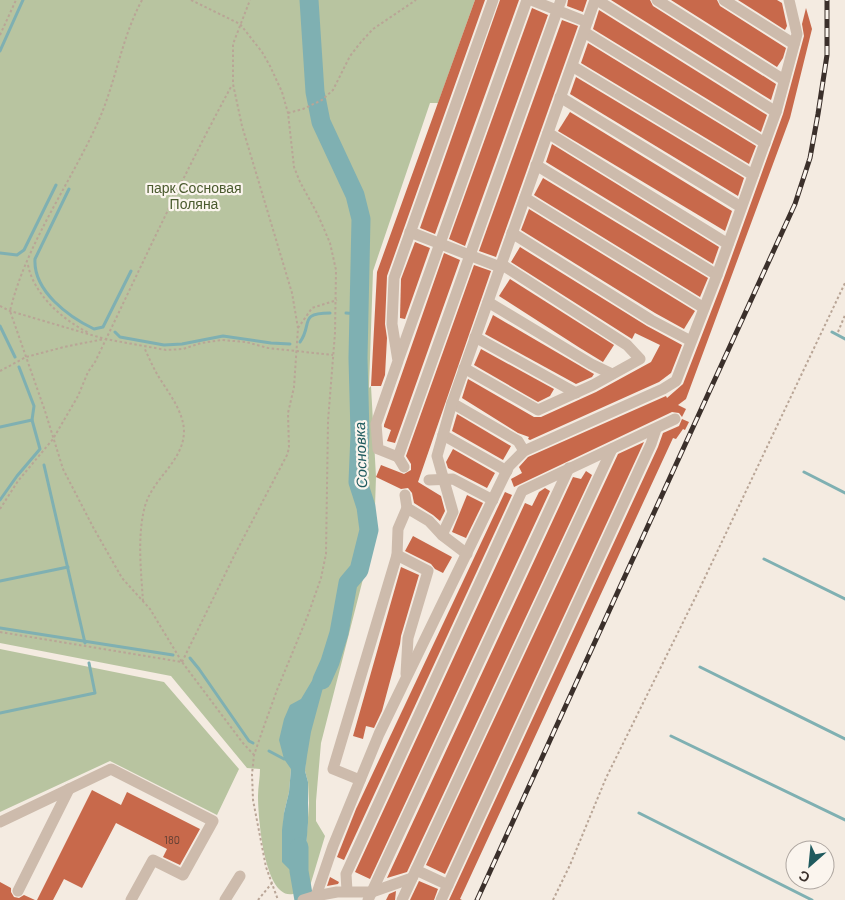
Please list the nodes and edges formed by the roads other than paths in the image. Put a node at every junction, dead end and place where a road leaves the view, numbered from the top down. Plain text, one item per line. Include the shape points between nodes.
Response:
1 (493, 0) edge
2 (529, 0) edge
3 (596, 0) edge
4 (657, 0) edge
5 (724, 0) edge
6 (789, 0) edge
7 (559, 5) edge
8 (586, 27) junction
9 (794, 44) junction
10 (572, 66) junction
11 (784, 80) junction
12 (560, 97) junction
13 (776, 112) junction
14 (548, 133) junction
15 (765, 143) junction
16 (536, 165) junction
17 (753, 175) junction
18 (525, 198) junction
19 (741, 207) junction
20 (410, 232) junction
21 (512, 233) junction
22 (441, 244) junction
23 (728, 244) junction
24 (470, 255) junction
25 (501, 265) junction
26 (717, 275) junction
27 (488, 302) junction
28 (704, 308) junction
29 (475, 337) junction
30 (691, 341) junction
31 (398, 361) junction
32 (464, 368) junction
33 (612, 374) junction
34 (576, 393) junction
35 (452, 403) junction
36 (675, 419) dead end
37 (656, 429) junction
38 (443, 435) junction
39 (612, 448) junction
40 (524, 451) junction
41 (569, 468) junction
42 (507, 471) junction
43 (429, 480) dead end
44 (444, 480) junction
45 (405, 495) dead end
46 (493, 500) junction
47 (407, 508) junction
48 (442, 535) junction
49 (467, 554) junction
50 (397, 555) junction
51 (406, 679) junction
52 (360, 780) junction
53 (70, 789) junction
54 (0, 823) edge
55 (414, 874) junction
56 (240, 876) dead end
57 (448, 885) junction
58 (18, 891) dead end
59 (347, 891) junction
60 (370, 896) edge
61 (310, 898) edge
62 (131, 900) edge
63 (225, 900) edge
64 (402, 900) edge
65 (441, 900) edge

1 - 20 lane
2 - 7 lane
2 - 22 lane
3 - 8 lane
3 - 13 lane
4 - 11 lane
5 - 9 lane
6 - 9 lane via 797,34
7 - 8 lane
7 - 24 lane
8 - 10 lane
8 - 15 lane
9 - 11 lane
10 - 12 lane
10 - 17 lane
11 - 13 lane
12 - 14 lane
12 - 19 lane
13 - 15 lane
14 - 16 lane
14 - 23 lane
15 - 17 lane
16 - 18 lane
16 - 26 lane
17 - 19 lane
18 - 21 lane
18 - 28 lane
19 - 23 lane
20 - 22 lane
20 - 31 lane via 394,278 392,324
21 - 25 lane
21 - 30 lane via 651,320
22 - 24 lane
22 - 31 lane
23 - 26 lane
24 - 25 lane
24 - 31 lane via 401,462 378,449 376,424
25 - 27 lane
25 - 33 lane via 627,344 640,359
26 - 28 lane
27 - 29 lane
27 - 33 lane
28 - 30 lane
29 - 32 lane
29 - 34 lane
30 - 40 lane via 676,381
32 - 34 lane via 538,410
32 - 35 lane
33 - 34 lane
35 - 38 lane
35 - 40 lane via 518,440
36 - 37 lane
37 - 39 lane
37 - 57 lane
38 - 42 lane
38 - 44 lane via 437,456
39 - 41 lane
39 - 55 lane
40 - 42 lane
41 - 59 lane via 522,491 346,874
41 - 60 lane
42 - 46 lane
43 - 44 lane
44 - 46 lane via 454,479
44 - 48 lane via 453,512
45 - 47 lane
46 - 49 lane
47 - 48 lane via 429,521
47 - 50 lane via 398,529
48 - 49 lane
49 - 51 lane
50 - 51 lane via 428,571 408,638
50 - 52 lane via 333,769
51 - 52 lane
52 - 61 lane
53 - 54 lane
53 - 58 lane
53 - 62 lane via 111,769 212,821 183,875 153,860
55 - 57 lane
55 - 60 lane
55 - 64 lane
56 - 63 lane
57 - 65 lane
59 - 60 lane
59 - 61 lane

